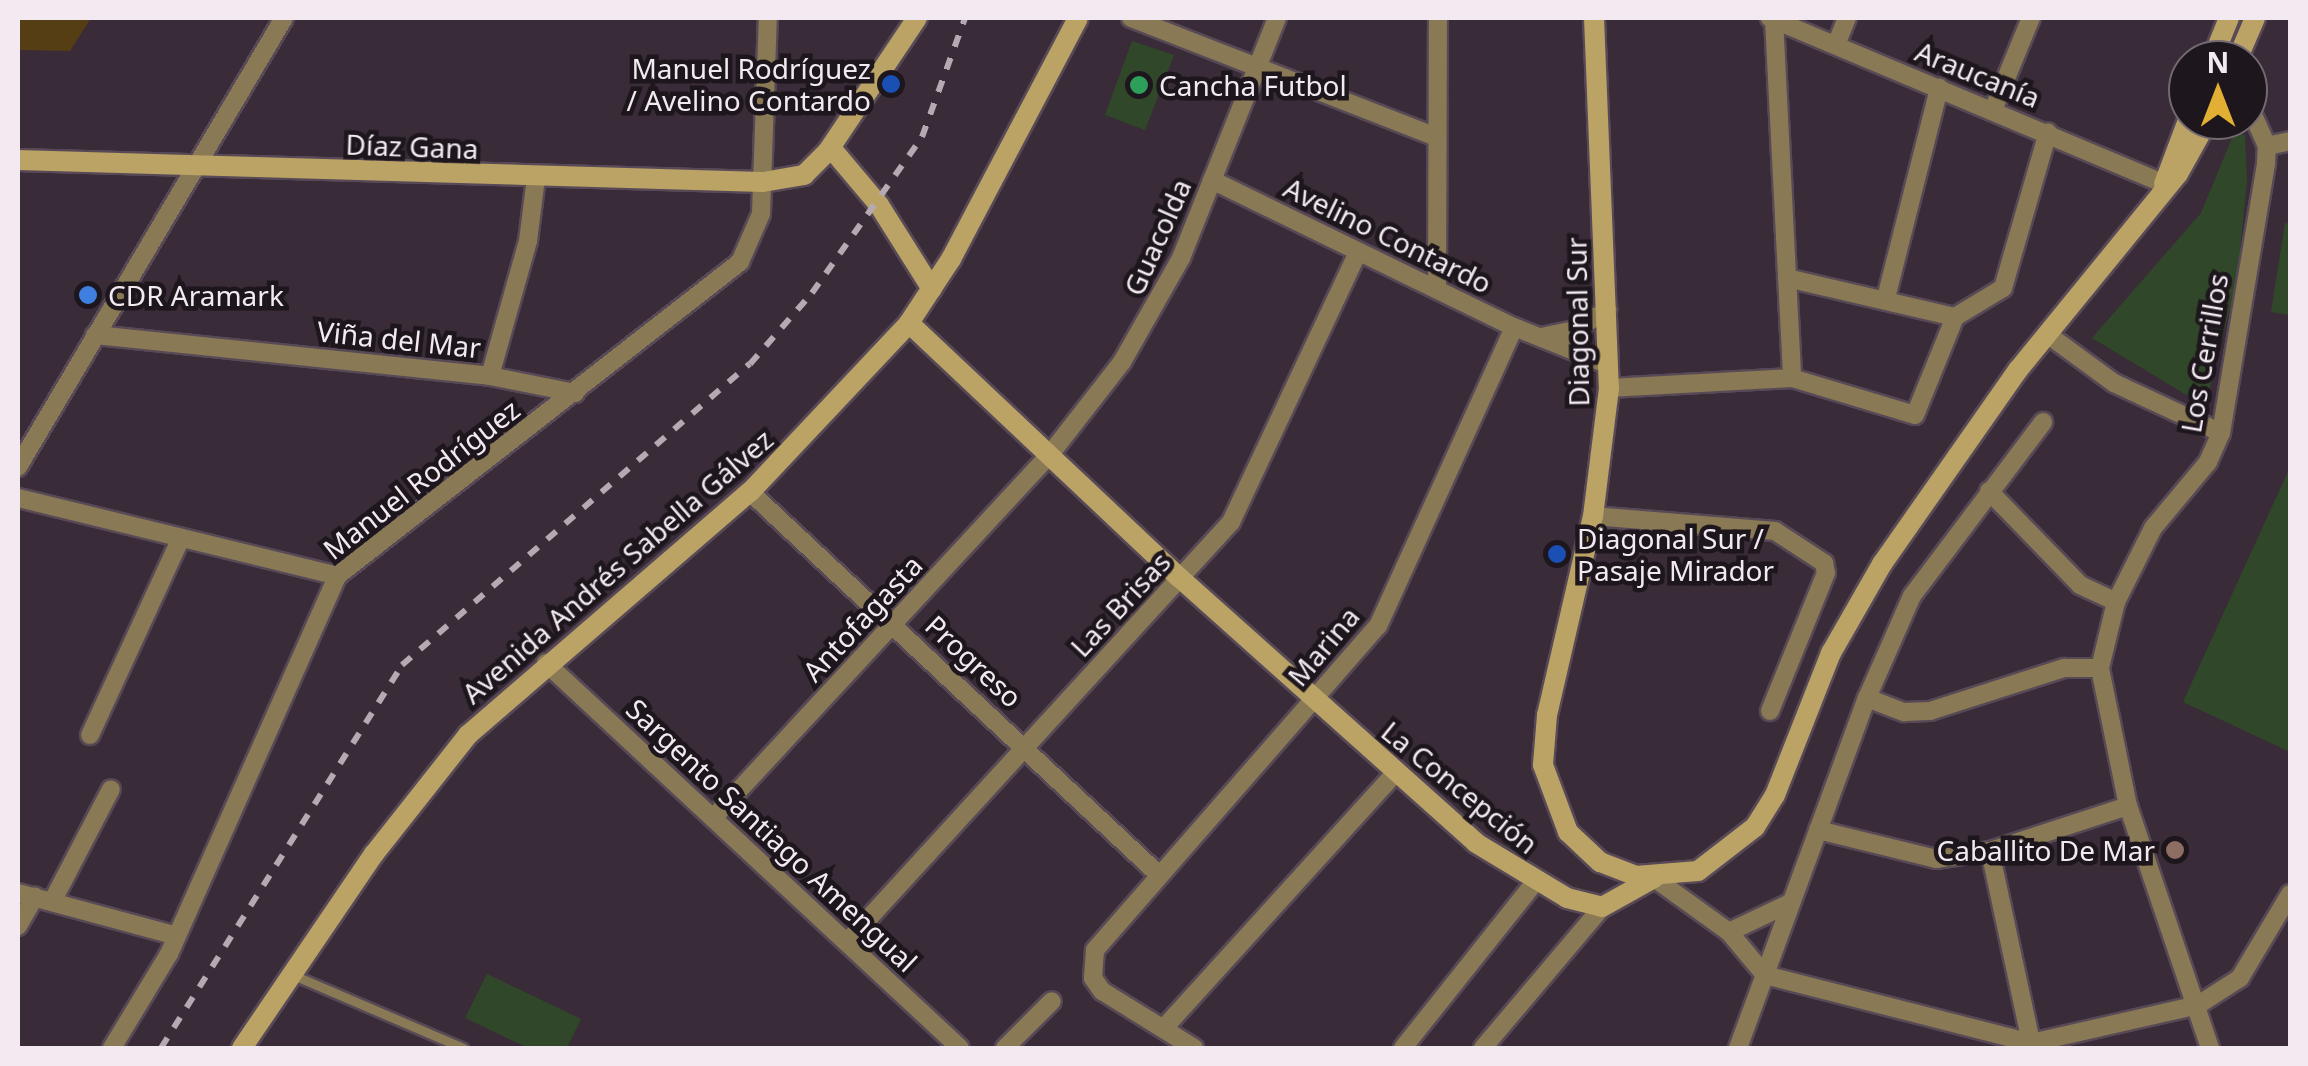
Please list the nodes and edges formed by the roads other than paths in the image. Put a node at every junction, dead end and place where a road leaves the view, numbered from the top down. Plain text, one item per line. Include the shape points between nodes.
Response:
1 (284, 18) edge
2 (768, 18) edge
3 (918, 18) edge
4 (1078, 18) edge
5 (1131, 18) edge
6 (1277, 18) edge
7 (1438, 18) edge
8 (1594, 18) edge
9 (1772, 18) edge
10 (1847, 18) edge
11 (2031, 18) edge
12 (1836, 45) junction
13 (1257, 66) junction
14 (1939, 88) junction
15 (1993, 110) junction
16 (2048, 132) junction
17 (1437, 136) junction
18 (2180, 140) edge
19 (2198, 140) edge
20 (2264, 140) edge
21 (2290, 142) edge
22 (2267, 146) junction
23 (831, 148) junction
24 (21, 166) edge
25 (195, 166) junction
26 (536, 178) junction
27 (1212, 180) junction
28 (762, 182) junction
29 (2164, 184) junction
30 (1358, 252) junction
31 (1787, 278) junction
32 (932, 289) junction
33 (1436, 289) junction
34 (1886, 298) junction
35 (1606, 310) junction
36 (1955, 317) junction
37 (908, 322) junction
38 (1514, 327) junction
39 (2047, 334) junction
40 (96, 335) junction
41 (1541, 337) junction
42 (1609, 364) junction
43 (490, 376) junction
44 (1792, 378) junction
45 (1610, 388) junction
46 (576, 393) junction
47 (2043, 422) dead end
48 (2222, 433) junction
49 (1048, 456) junction
50 (18, 468) edge
51 (750, 492) junction
52 (1989, 492) junction
53 (18, 498) edge
54 (1593, 516) junction
55 (182, 538) junction
56 (337, 576) junction
57 (1180, 578) junction
58 (2116, 602) junction
59 (894, 624) junction
60 (546, 663) junction
61 (2100, 668) junction
62 (1867, 698) junction
63 (1314, 700) junction
64 (1770, 711) dead end
65 (90, 735) dead end
66 (1026, 747) junction
67 (1394, 774) junction
68 (110, 789) dead end
69 (2128, 806) junction
70 (716, 815) junction
71 (1818, 830) junction
72 (1990, 851) junction
73 (1157, 873) junction
74 (1654, 878) junction
75 (1535, 882) junction
76 (2290, 894) edge
77 (35, 897) edge
78 (1788, 904) junction
79 (1602, 907) junction
80 (18, 926) edge
81 (1729, 932) junction
82 (174, 935) junction
83 (847, 942) junction
84 (290, 974) junction
85 (1765, 975) junction
86 (1052, 1001) dead end
87 (2198, 1004) junction
88 (1164, 1028) junction
89 (2031, 1043) junction
90 (112, 1048) edge
91 (242, 1048) edge
92 (463, 1048) edge
93 (960, 1048) edge
94 (1005, 1048) edge
95 (1194, 1048) edge
96 (1403, 1048) edge
97 (1483, 1048) edge
98 (1738, 1048) edge
99 (2210, 1048) edge

1 - 25 street
2 - 28 street, Manuel Rodríguez
3 - 23 main road
4 - 32 main road, Avenida Andrés Sabella Gálvez
5 - 13 street
6 - 13 street, Guacolda
7 - 17 street
8 - 35 main road, Diagonal Sur
9 - 12 street, Araucanía
9 - 31 street
10 - 12 street
11 - 15 street
12 - 14 street, Araucanía
13 - 17 street
13 - 27 street, Guacolda
14 - 15 street, Araucanía
14 - 34 street
15 - 16 street, Araucanía
16 - 29 street, Araucanía
16 - 36 street via 2003,288
17 - 33 street
18 - 29 main road
19 - 29 main road
20 - 22 street
21 - 22 street
22 - 48 street, Los Cerrillos
23 - 28 main road, Díaz Gana via 804,175
23 - 32 main road via 879,205
24 - 25 main road, Díaz Gana
25 - 26 main road, Díaz Gana
25 - 40 street
26 - 28 main road, Díaz Gana
26 - 43 street via 528,241
27 - 30 street, Avelino Contardo
27 - 49 street, Guacolda via 1151,317
28 - 46 street, Manuel Rodríguez via 761,214 740,262
29 - 39 main road
30 - 33 street, Avelino Contardo
30 - 57 street, Las Brisas via 1230,522
31 - 34 street
31 - 44 street
32 - 37 main road, Avenida Andrés Sabella Gálvez
33 - 38 street, Avelino Contardo
34 - 36 street
35 - 41 street via 1574,330
35 - 42 main road, Diagonal Sur
36 - 44 street via 1915,414
37 - 49 main road, La Concepción
37 - 51 main road, Avenida Andrés Sabella Gálvez
38 - 41 street, Avelino Contardo
38 - 63 street, Marina via 1387,610
39 - 48 street via 2114,383
39 - 74 main road via 1954,456 1861,597 1756,827 1709,866
40 - 43 street, Viña del Mar
40 - 50 street
41 - 42 street, Avelino Contardo
42 - 45 main road, Diagonal Sur
43 - 46 street, Viña del Mar
44 - 45 street
45 - 54 main road, Diagonal Sur
46 - 56 street, Manuel Rodríguez
47 - 52 street
48 - 58 street, Los Cerrillos via 2208,462 2153,528
49 - 57 main road, La Concepción
49 - 59 street, Antofagasta
51 - 59 street, Progreso
51 - 60 main road, Avenida Andrés Sabella Gálvez
52 - 58 street via 2080,585
52 - 62 street via 1912,596
53 - 55 street
54 - 64 street via 1776,531 1824,563 1826,574
54 - 74 main road, Diagonal Sur via 1543,739 1548,791 1568,832 1600,862
55 - 56 street
55 - 65 street
56 - 82 street, Manuel Rodríguez
57 - 63 main road, La Concepción
57 - 66 street, Las Brisas
58 - 61 street, Los Cerrillos
59 - 66 street, Progreso
59 - 70 street, Antofagasta
60 - 70 street, Sargento Santiago Amengual
60 - 84 main road, Avenida Andrés Sabella Gálvez via 428,782
61 - 62 street via 2064,668 1930,712 1904,712
61 - 69 street, Los Cerrillos
62 - 71 street
63 - 67 main road, La Concepción
63 - 73 street, Marina
66 - 73 street, Progreso
66 - 83 street, Las Brisas
67 - 75 main road, La Concepción
67 - 88 street
68 - 77 street
69 - 72 street
69 - 87 street, Los Cerrillos
70 - 83 street, Sargento Santiago Amengual
71 - 72 street via 1936,860
71 - 78 street
72 - 89 street
73 - 88 street, Marina via 1095,950 1093,978 1102,991
74 - 79 main road
74 - 81 street
75 - 79 main road, La Concepción
75 - 96 street
76 - 87 street via 2240,978
77 - 80 street
77 - 82 street
78 - 81 street
78 - 85 street
79 - 97 street
81 - 85 street
82 - 90 street, Manuel Rodríguez
83 - 93 street, Sargento Santiago Amengual
84 - 91 main road, Avenida Andrés Sabella Gálvez
84 - 92 lane
85 - 89 street
85 - 98 street
86 - 94 street
87 - 89 street
87 - 99 street, Los Cerrillos
88 - 95 street

